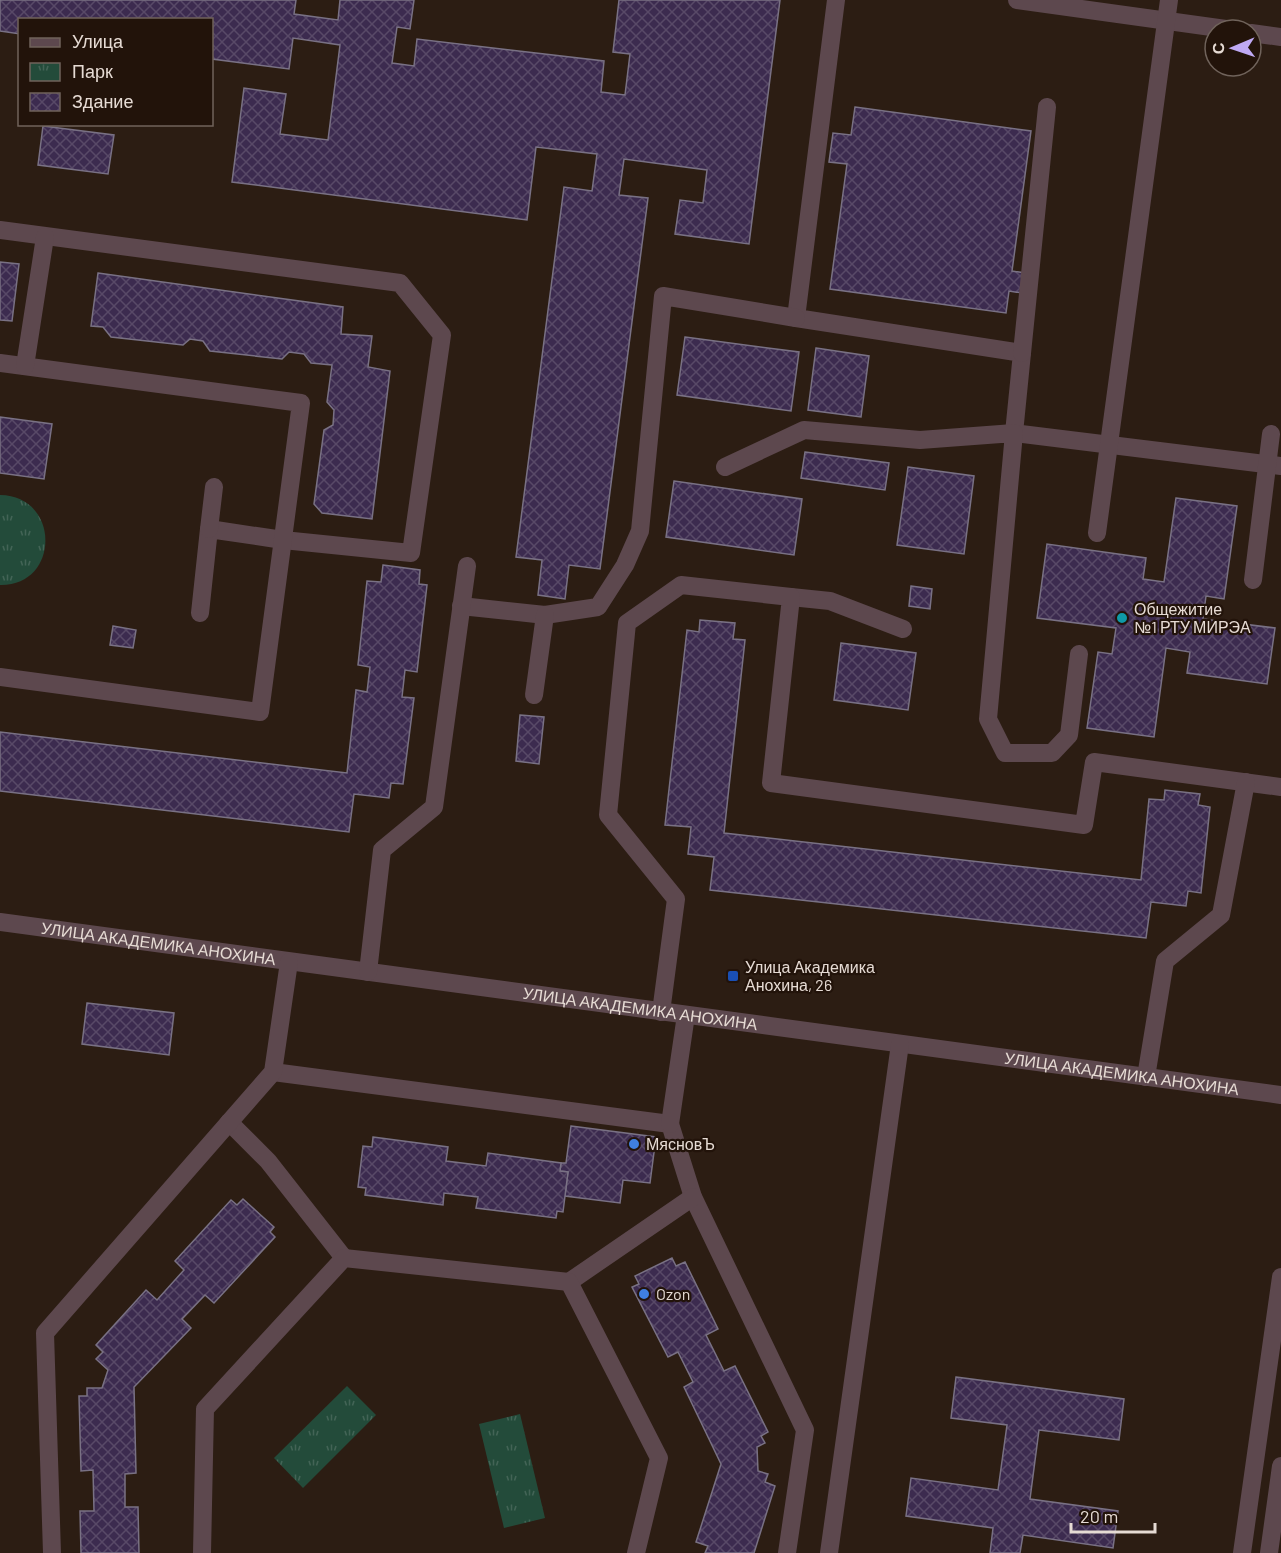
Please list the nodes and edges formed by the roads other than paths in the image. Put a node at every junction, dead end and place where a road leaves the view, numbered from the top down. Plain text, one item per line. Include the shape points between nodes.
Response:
1 (836, 0) edge
2 (1017, 0) edge
3 (1169, 0) edge
4 (1166, 20) junction
5 (1203, 26) edge
6 (1263, 35) edge
7 (1281, 37) edge
8 (1047, 107) dead end
9 (0, 231) edge
10 (45, 237) junction
11 (796, 318) junction
12 (1022, 354) junction
13 (0, 363) edge
14 (25, 366) junction
15 (1014, 433) junction
16 (1270, 434) dead end
17 (1108, 443) junction
18 (1274, 465) edge
19 (725, 467) dead end
20 (214, 487) dead end
21 (208, 529) junction
22 (1097, 533) dead end
23 (283, 540) junction
24 (467, 566) dead end
25 (1253, 580) dead end
26 (791, 597) junction
27 (461, 606) junction
28 (200, 613) dead end
29 (545, 615) junction
30 (903, 629) dead end
31 (1078, 654) dead end
32 (0, 677) edge
33 (534, 695) dead end
34 (1246, 782) junction
35 (1281, 787) edge
36 (0, 922) edge
37 (289, 962) junction
38 (368, 972) junction
39 (661, 1012) junction
40 (686, 1015) junction
41 (900, 1044) junction
42 (273, 1072) junction
43 (1146, 1077) junction
44 (1281, 1095) edge
45 (229, 1122) junction
46 (670, 1124) junction
47 (693, 1197) junction
48 (344, 1258) junction
49 (1281, 1277) edge
50 (569, 1282) junction
51 (1281, 1466) edge
52 (52, 1553) edge
53 (202, 1553) edge
54 (636, 1553) edge
55 (787, 1553) edge
56 (828, 1553) edge
57 (1242, 1553) edge
58 (1269, 1553) edge

1 - 11 street
2 - 4 street
3 - 4 street
4 - 5 street
4 - 17 street
6 - 7 street
8 - 12 street
9 - 10 street
10 - 14 street
10 - 23 street via 400,283 442,335 411,553
11 - 12 street
11 - 29 street via 663,296 640,531 625,565 598,607
12 - 15 street
13 - 14 street
14 - 23 street via 301,403
15 - 17 street
15 - 19 street via 920,440 804,430
15 - 31 street via 988,719 1005,753 1053,753 1069,735
16 - 18 street
17 - 18 street
17 - 22 street
18 - 25 street
20 - 21 street
21 - 23 street
21 - 28 street
23 - 32 street via 260,712
24 - 27 street
26 - 30 street via 830,601
26 - 34 street via 771,783 1084,825 1094,762
26 - 39 street via 681,585 627,623 608,815 676,899
27 - 29 street
27 - 38 street via 434,807 382,850
29 - 33 street
34 - 35 street
34 - 43 street via 1221,915 1165,961
36 - 37 street, УЛИЦА АКАДЕМИКА АНОХИНА
37 - 38 street, УЛИЦА АКАДЕМИКА АНОХИНА
37 - 42 street
38 - 39 street, УЛИЦА АКАДЕМИКА АНОХИНА
39 - 40 street, УЛИЦА АКАДЕМИКА АНОХИНА
40 - 41 street, УЛИЦА АКАДЕМИКА АНОХИНА
40 - 46 street
41 - 43 street, УЛИЦА АКАДЕМИКА АНОХИНА
41 - 56 street
42 - 45 street
42 - 46 street
43 - 44 street, УЛИЦА АКАДЕМИКА АНОХИНА
45 - 48 street via 268,1161
45 - 52 street via 45,1333
46 - 47 street
47 - 50 street
47 - 55 street via 805,1430
48 - 50 street
48 - 53 street via 206,1409
49 - 57 street
50 - 54 street via 660,1458
51 - 58 street

